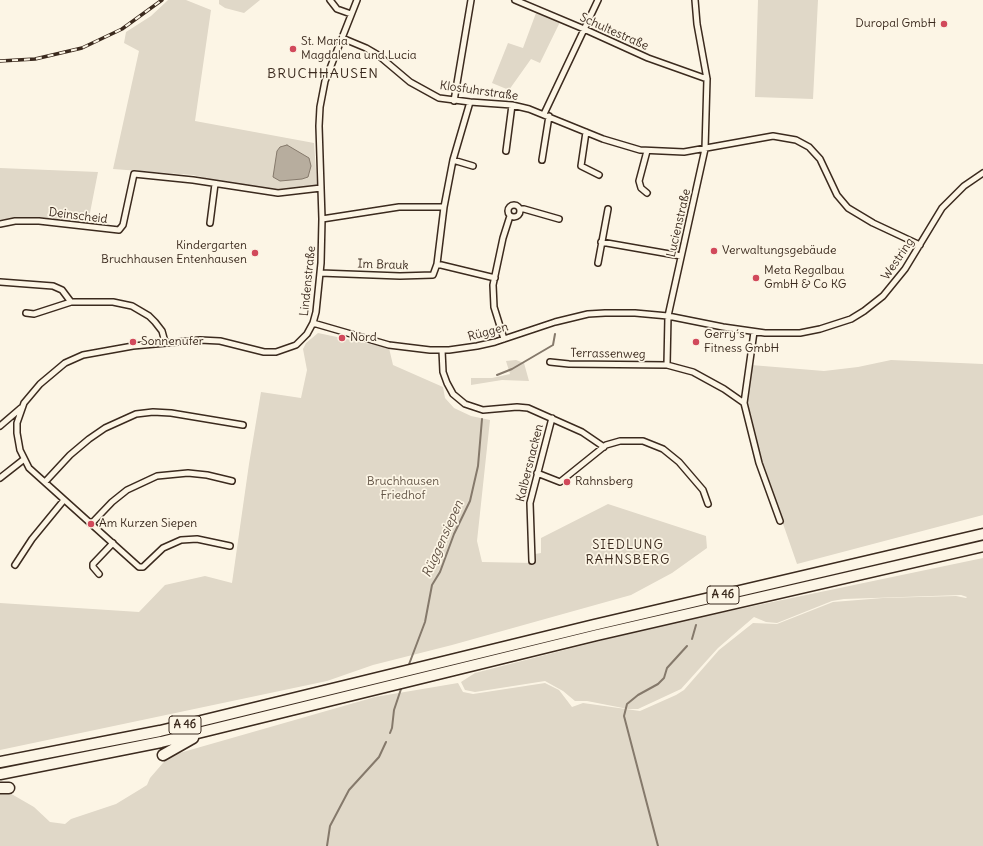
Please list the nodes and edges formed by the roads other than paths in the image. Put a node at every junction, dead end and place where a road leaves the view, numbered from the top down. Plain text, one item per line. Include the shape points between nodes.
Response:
1 (330, 0) edge
2 (357, 0) edge
3 (471, 0) edge
4 (515, 0) edge
5 (598, 0) edge
6 (696, 0) edge
7 (351, 14) junction
8 (584, 28) junction
9 (342, 38) junction
10 (707, 79) junction
11 (454, 100) junction
12 (470, 102) junction
13 (512, 105) junction
14 (547, 115) junction
15 (586, 132) junction
16 (705, 149) junction
17 (506, 151) dead end
18 (647, 151) junction
19 (453, 160) junction
20 (542, 160) dead end
21 (473, 166) dead end
22 (983, 173) edge
23 (599, 175) dead end
24 (215, 184) junction
25 (321, 188) junction
26 (646, 192) dead end
27 (444, 207) junction
28 (520, 209) junction
29 (608, 209) dead end
30 (510, 216) junction
31 (322, 219) junction
32 (559, 219) dead end
33 (210, 223) dead end
34 (0, 224) edge
35 (601, 242) junction
36 (920, 245) junction
37 (681, 256) junction
38 (598, 263) dead end
39 (437, 264) junction
40 (320, 273) junction
41 (495, 278) junction
42 (0, 282) edge
43 (71, 302) junction
44 (26, 313) dead end
45 (668, 316) junction
46 (313, 323) junction
47 (754, 332) junction
48 (504, 339) junction
49 (165, 342) junction
50 (442, 350) junction
51 (550, 362) dead end
52 (667, 365) junction
53 (744, 403) junction
54 (22, 407) junction
55 (552, 418) junction
56 (243, 425) dead end
57 (0, 426) edge
58 (604, 447) junction
59 (23, 460) junction
60 (537, 473) junction
61 (0, 478) edge
62 (232, 481) dead end
63 (44, 482) junction
64 (64, 500) junction
65 (708, 504) dead end
66 (780, 521) dead end
67 (91, 524) junction
68 (983, 534) edge
69 (115, 545) junction
70 (230, 546) dead end
71 (983, 546) edge
72 (532, 561) dead end
73 (15, 565) dead end
74 (99, 574) dead end
75 (246, 722) junction
76 (163, 755) dead end
77 (0, 762) edge
78 (0, 774) edge

1 - 7 street via 337,9
2 - 7 street, Lindenstraße
3 - 11 street
4 - 8 street, Schultestraße
5 - 8 street
6 - 10 street, Lucienstraße via 697,24
7 - 9 street, Lindenstraße
8 - 10 street, Schultestraße via 648,58
8 - 14 street
9 - 11 street, Klosfuhrstraße via 378,55 417,87 439,98
9 - 25 street, Lindenstraße via 325,81 320,107
10 - 16 street, Lucienstraße
11 - 12 street, Klosfuhrstraße
12 - 13 street, Klosfuhrstraße
12 - 19 street
13 - 14 street, Klosfuhrstraße
13 - 17 street
14 - 15 street, Klosfuhrstraße
14 - 20 street
15 - 18 street, Klosfuhrstraße via 621,145
15 - 23 street via 581,166
16 - 18 street, Klosfuhrstraße via 684,152
16 - 36 street, Klosfuhrstraße via 773,136 787,137 800,142 820,159 837,195 848,208 872,223
16 - 37 street, Lucienstraße
18 - 26 street via 639,181 641,188
19 - 21 street
19 - 27 street
22 - 36 street, Westring via 949,200 936,216
24 - 25 street via 278,193
24 - 33 street
24 - 34 street, Deinscheid via 134,174 123,225 119,230 38,221
25 - 31 street, Lindenstraße
27 - 31 street via 399,207
27 - 39 street
28 - 30 street via 519,214
28 - 30 street via 511,205 508,210
28 - 32 street
29 - 35 street
30 - 41 street
31 - 40 street, Lindenstraße
35 - 37 street
35 - 38 street
36 - 47 street, Westring via 893,286 851,319 806,332
37 - 45 street, Lucienstraße
39 - 40 street, Im Brauk via 435,273 429,276
39 - 41 street
40 - 46 street, Lindenstraße
41 - 48 street via 494,307
42 - 43 street via 53,286 62,290
43 - 44 street via 34,314
43 - 49 street via 113,302 138,309 155,322 162,331
45 - 47 street, Westring
45 - 48 street, Rüggen via 622,312 588,314
45 - 52 street, Lucienstraße
46 - 49 street, Lindenstraße via 300,343 276,352 213,340
46 - 50 street, Rüggen via 402,348
47 - 53 street
48 - 50 street, Rüggen via 467,348
49 - 54 street, Lindenstraße via 83,355 57,369 36,388
50 - 55 street, Kalbersnacken via 446,383 453,394 465,404 483,410 522,407
51 - 52 street, Terrassenweg
52 - 53 street via 693,372
53 - 66 street via 759,463
54 - 57 street
54 - 59 street via 16,433
55 - 58 street, Kalbersnacken via 582,432
55 - 60 street, Kalbersnacken
56 - 63 street via 171,413 136,414 89,439
58 - 60 street via 560,482
58 - 65 street via 620,441 638,440 663,448 697,482 706,494
59 - 61 street
59 - 63 street
60 - 72 street, Kalbersnacken via 529,506
62 - 67 street via 188,473 157,476 127,490
63 - 64 street
64 - 67 street
64 - 73 street via 32,539
67 - 69 street
68 - 77 highway, A 46 via 160,731
69 - 70 street via 140,568 164,548 182,540 197,538
69 - 74 street via 93,564
71 - 75 highway, A 46 via 597,635
75 - 76 highway via 190,739
75 - 78 highway, A 46

